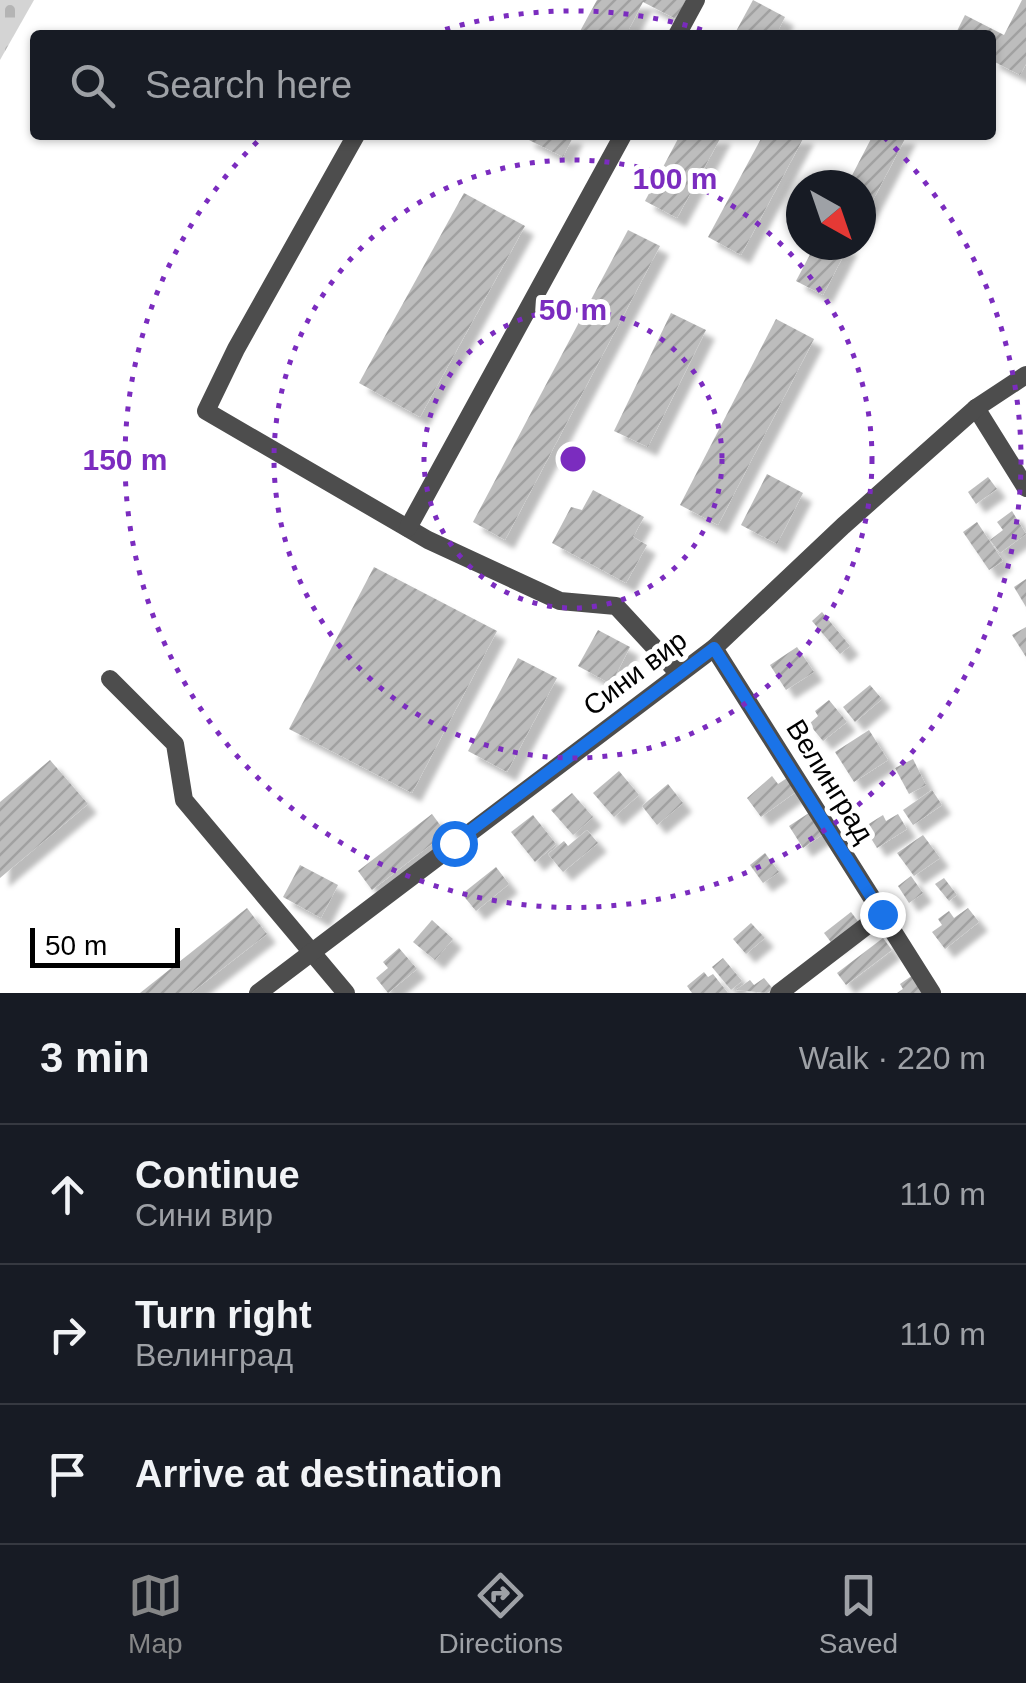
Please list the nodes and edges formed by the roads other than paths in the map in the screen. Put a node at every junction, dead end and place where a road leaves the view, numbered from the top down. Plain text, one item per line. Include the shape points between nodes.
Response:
1 (696, 0) edge
2 (680, 30) edge
3 (353, 140) edge
4 (619, 140) edge
5 (1026, 375) edge
6 (976, 408) junction
7 (1026, 488) edge
8 (408, 528) junction
9 (714, 648) junction
10 (680, 674) junction
11 (110, 679) dead end
12 (882, 914) junction
13 (311, 952) junction
14 (258, 993) edge
15 (346, 993) edge
16 (779, 993) edge
17 (932, 993) edge

1 - 2 street
3 - 8 street via 206,411
4 - 8 street
5 - 6 street, Сини вир
6 - 7 street
6 - 9 street, Сини вир
8 - 10 street via 560,601 616,606
9 - 10 street, Сини вир
9 - 12 street, Велинград
10 - 13 street, Сини вир
11 - 13 street via 175,744 184,800
12 - 16 street
12 - 17 street, Велинград
13 - 14 street, Сини вир
13 - 15 street

